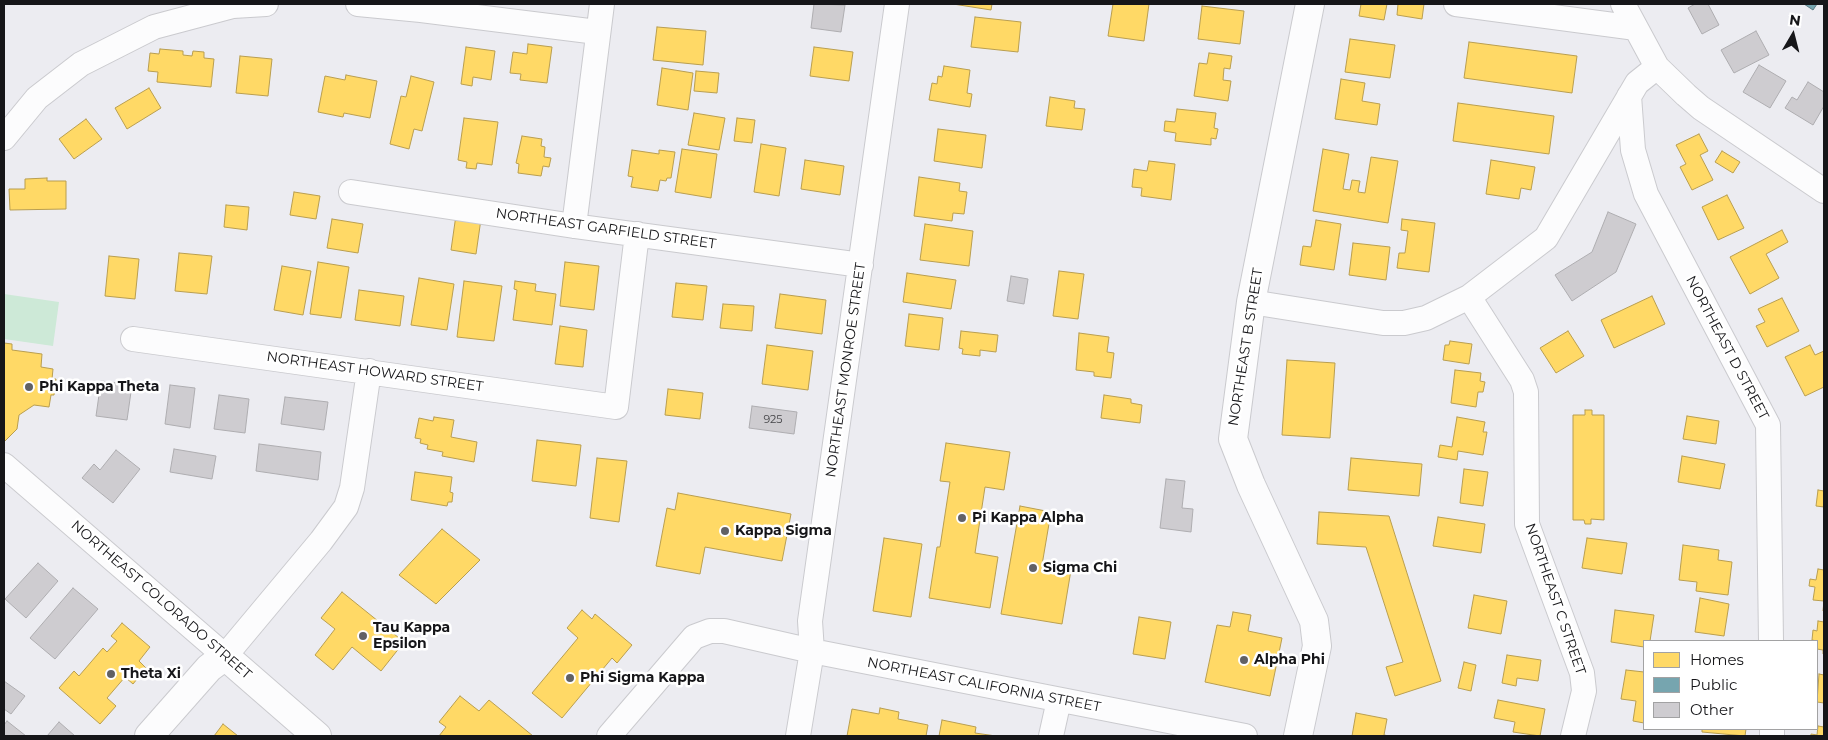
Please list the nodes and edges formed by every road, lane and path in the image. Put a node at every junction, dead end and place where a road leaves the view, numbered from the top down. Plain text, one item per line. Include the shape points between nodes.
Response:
1 (266, 4) edge
2 (358, 4) edge
3 (602, 4) edge
4 (897, 4) edge
5 (1310, 4) edge
6 (1456, 4) edge
7 (1623, 4) edge
8 (1636, 28) junction
9 (597, 32) junction
10 (1657, 67) junction
11 (1629, 96) junction
12 (4, 138) edge
13 (1824, 191) edge
14 (351, 192) dead end
15 (574, 226) junction
16 (637, 234) junction
17 (861, 265) junction
18 (1469, 297) junction
19 (1251, 302) junction
20 (133, 339) dead end
21 (369, 371) junction
22 (4, 465) edge
23 (1771, 640) edge
24 (812, 651) junction
25 (225, 656) junction
26 (1059, 700) junction
27 (149, 736) edge
28 (318, 736) edge
29 (608, 736) edge
30 (798, 736) edge
31 (1051, 736) edge
32 (1245, 736) edge
33 (1298, 736) edge
34 (1573, 736) edge

1 - 12 street via 233,6 154,27 81,64 37,98
2 - 9 street
3 - 9 street
4 - 17 street, NORTHEAST MONROE STREET
5 - 19 street, NORTHEAST B STREET
6 - 8 street
7 - 8 street
8 - 10 street
9 - 15 street
10 - 11 street via 1637,83
10 - 13 street via 1701,108
11 - 18 street via 1546,238
11 - 23 street, NORTHEAST D STREET via 1632,150 1646,194 1768,425
14 - 15 street, NORTHEAST GARFIELD STREET
15 - 16 street, NORTHEAST GARFIELD STREET
16 - 17 street, NORTHEAST GARFIELD STREET
16 - 21 street, NORTHEAST HOWARD STREET via 616,407
17 - 24 street, NORTHEAST MONROE STREET via 810,621
18 - 19 street via 1426,318 1404,323 1382,323
18 - 34 street, NORTHEAST C STREET via 1522,380 1526,392 1527,524 1582,673 1584,691
19 - 33 street, NORTHEAST B STREET via 1233,439 1314,621 1316,646
20 - 21 street, NORTHEAST HOWARD STREET
21 - 25 street via 352,488 346,507 321,542
22 - 25 street, NORTHEAST COLORADO STREET
24 - 26 street, NORTHEAST CALIFORNIA STREET
24 - 29 street, NORTHEAST CALIFORNIA STREET via 724,631 694,637
24 - 30 street, NORTHEAST MONROE STREET
25 - 27 street via 209,668
25 - 28 street, NORTHEAST COLORADO STREET
26 - 31 street
26 - 32 street, NORTHEAST CALIFORNIA STREET

